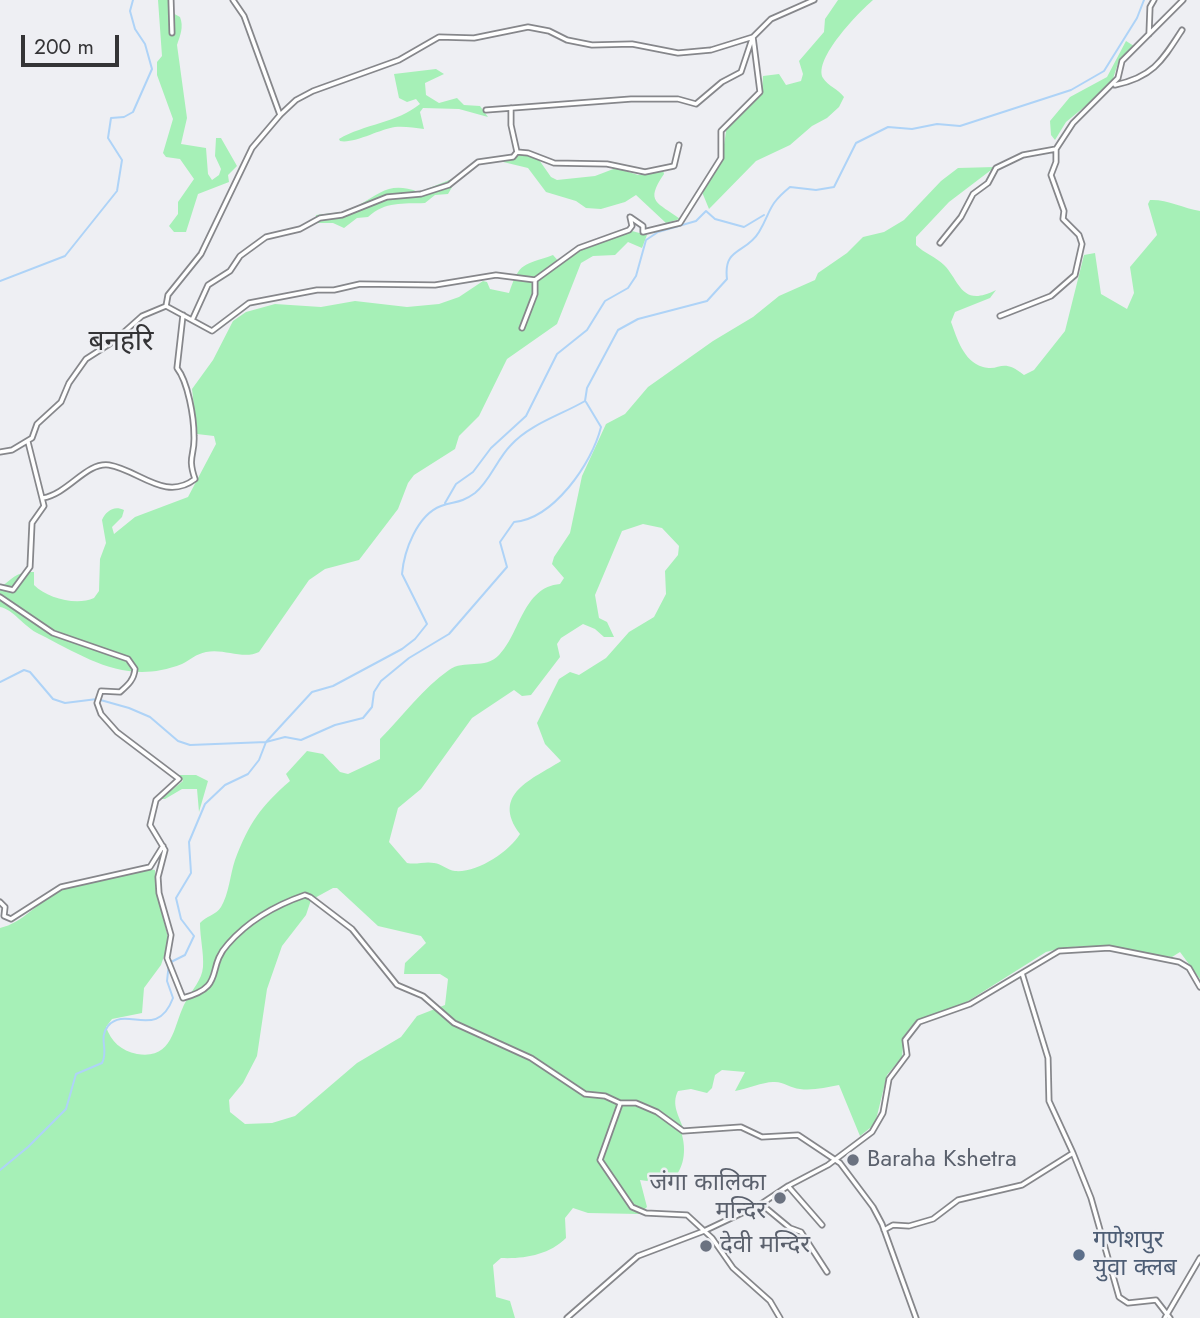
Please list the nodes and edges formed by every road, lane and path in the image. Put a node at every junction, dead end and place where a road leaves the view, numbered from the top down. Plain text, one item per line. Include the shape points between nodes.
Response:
1 (171, 0) edge
2 (233, 0) edge
3 (814, 0) edge
4 (1154, 0) edge
5 (1183, 0) edge
6 (1182, 30) dead end
7 (172, 33) dead end
8 (1149, 34) junction
9 (753, 37) junction
10 (1113, 85) junction
11 (511, 108) junction
12 (486, 110) dead end
13 (279, 115) junction
14 (679, 145) dead end
15 (1056, 149) junction
16 (517, 152) junction
17 (940, 243) dead end
18 (536, 280) junction
19 (166, 306) junction
20 (183, 315) junction
21 (1000, 316) dead end
22 (193, 318) junction
23 (522, 328) dead end
24 (27, 442) junction
25 (0, 452) edge
26 (43, 498) junction
27 (0, 587) edge
28 (0, 597) edge
29 (163, 846) junction
30 (0, 902) edge
31 (1022, 972) junction
32 (1200, 986) edge
33 (620, 1103) junction
34 (1073, 1153) junction
35 (835, 1160) junction
36 (788, 1186) junction
37 (761, 1204) junction
38 (822, 1225) dead end
39 (884, 1230) junction
40 (704, 1231) junction
41 (1200, 1258) edge
42 (827, 1272) dead end
43 (1167, 1317) edge
44 (567, 1318) edge
45 (780, 1318) edge
46 (916, 1318) edge

1 - 7 street
2 - 13 street via 244,16
3 - 9 street via 771,19
4 - 8 street
5 - 8 street
6 - 10 street via 1147,75
8 - 10 street via 1122,61
9 - 11 street via 741,72 696,104 677,99 631,99
9 - 13 street via 690,52 632,44 592,45 528,27 474,38 439,37 399,60 313,91
9 - 18 street via 760,92 721,131 721,158 680,223 643,232 643,226 630,217 629,230 579,248
10 - 15 street via 1085,109
11 - 12 street
11 - 16 street
13 - 19 street via 252,148 201,254 168,295
14 - 16 street via 674,166 645,172 607,164 554,163
15 - 17 street via 1023,155 996,168
15 - 21 street via 1051,175 1063,219 1082,244 1078,267 1069,283 1051,296
16 - 22 street via 506,160 478,162 449,186 411,197 387,197 300,229 266,236 240,256 230,271 208,285
18 - 22 street via 506,274 427,286 359,284 249,303 212,331
18 - 23 street
19 - 20 street
19 - 24 street via 142,316 86,359 61,402 40,420
20 - 22 street
20 - 26 street via 177,368 186,379 195,437 189,463 195,479 188,485 165,488 108,465 86,470 73,485
24 - 25 street
24 - 26 street
26 - 27 street via 44,506 32,523 30,567 13,590
28 - 29 street via 53,633 128,659 134,678 120,692 101,691 97,703 117,732 179,779 153,805 150,825
29 - 30 street via 150,867 61,887 11,919 4,916
29 - 33 street via 158,877 171,934 167,958 183,998 208,988 218,958 238,933 270,909 305,895 352,929 397,985 423,996 454,1023 531,1058 585,1094
31 - 32 street via 1059,951 1110,948 1179,962 1189,968
31 - 34 street via 1048,1058 1049,1101
31 - 35 street via 970,1003 919,1021 905,1040 907,1055 889,1079 877,1126
33 - 35 street via 636,1103 657,1112 683,1131 741,1128 762,1137 799,1135
33 - 40 street via 601,1165 632,1207 646,1213 682,1213
34 - 39 street via 1022,1185 958,1200 933,1219
34 - 43 street via 1119,1297 1128,1303 1156,1300
35 - 36 street
35 - 39 street via 873,1207
36 - 37 street
36 - 38 street
37 - 40 street
37 - 42 street via 801,1232
39 - 46 street
40 - 44 street via 638,1256
40 - 45 street via 733,1268 770,1301
41 - 43 street

